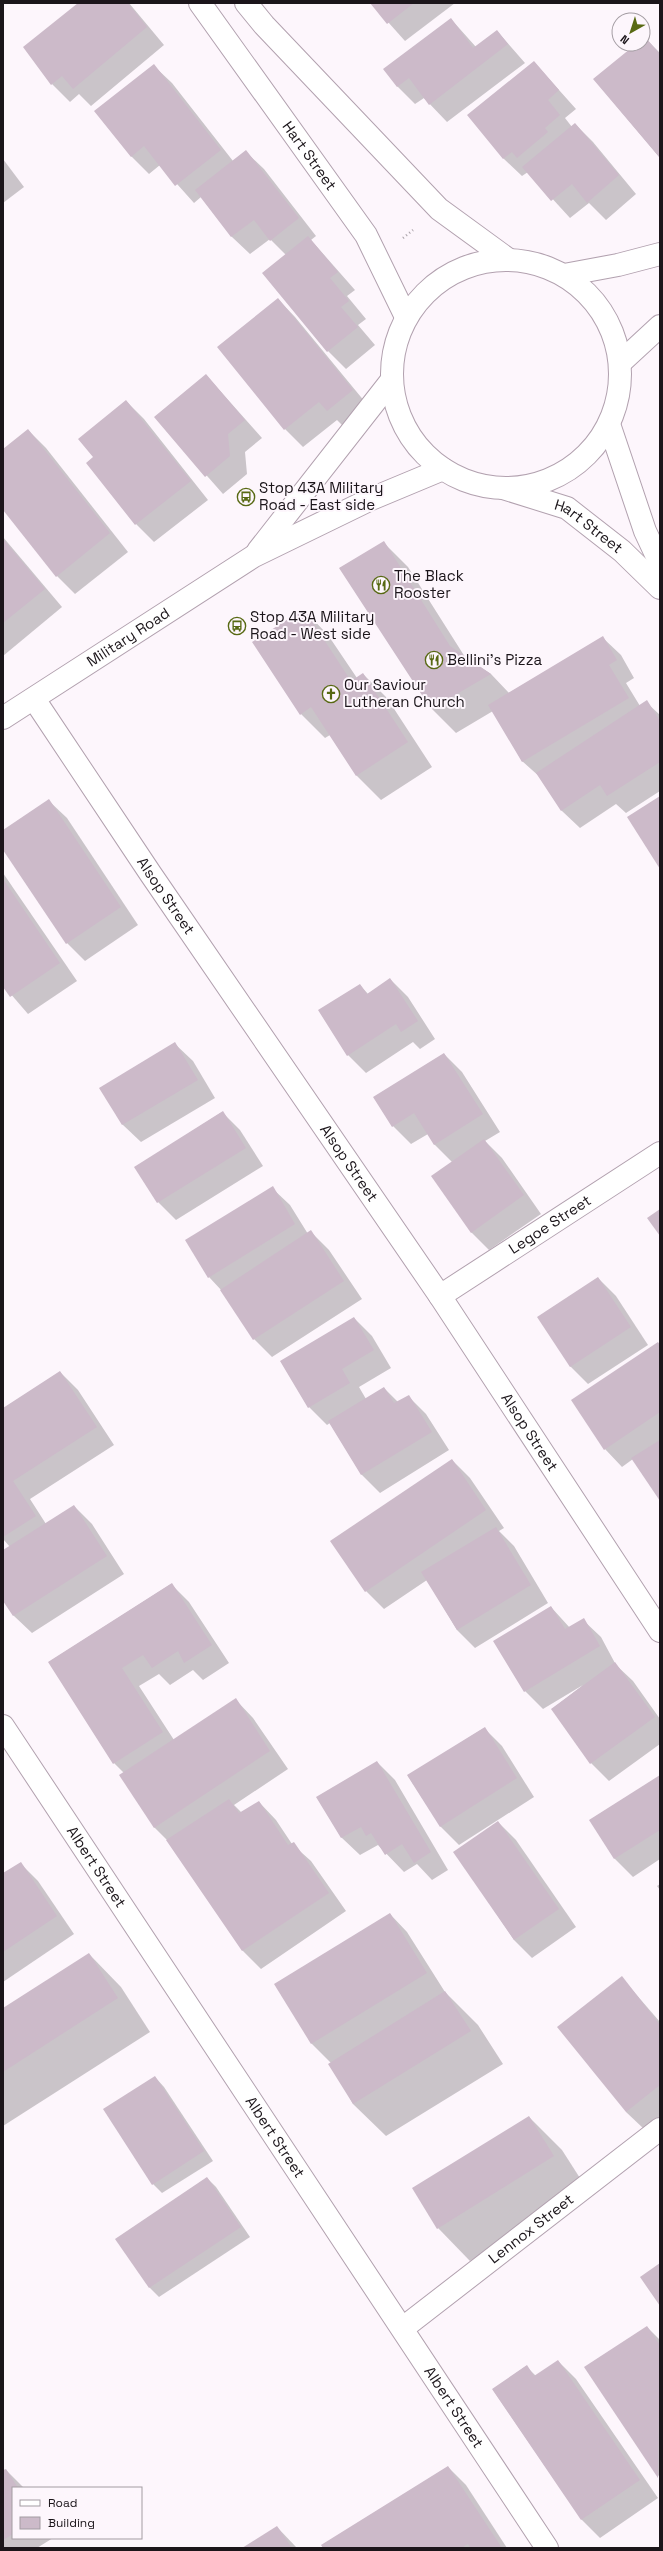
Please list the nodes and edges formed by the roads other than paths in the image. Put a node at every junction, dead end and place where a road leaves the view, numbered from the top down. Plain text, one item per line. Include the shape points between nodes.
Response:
1 (200, 3) edge
2 (246, 3) edge
3 (660, 254) edge
4 (509, 260) junction
5 (564, 275) junction
6 (406, 317) junction
7 (660, 326) edge
8 (620, 363) junction
9 (391, 381) junction
10 (609, 424) junction
11 (443, 469) junction
12 (503, 488) junction
13 (254, 556) junction
14 (660, 563) edge
15 (660, 588) edge
16 (34, 699) junction
17 (3, 718) edge
18 (660, 1153) edge
19 (440, 1296) junction
20 (660, 1631) edge
21 (3, 1726) edge
22 (660, 2129) edge
23 (403, 2328) junction
24 (547, 2548) edge

1 - 6 street, Hart Street via 366,235
2 - 4 street via 439,209
3 - 5 street
4 - 5 street via 536,263
4 - 6 street via 453,272 422,295
5 - 8 street via 594,300 615,339
6 - 9 street via 394,346
7 - 8 street
8 - 10 street via 619,388
9 - 11 street via 399,414 416,443
9 - 13 street, Military Road
10 - 12 street via 578,462 556,476 534,485
10 - 14 street via 645,531
11 - 12 street via 458,478
11 - 13 street, Military Road via 371,499
12 - 15 street, Hart Street via 567,508 622,551
13 - 16 street, Military Road
16 - 17 street, Military Road
16 - 19 street, Alsop Street
18 - 19 street, Legoe Street
19 - 20 street, Alsop Street
21 - 23 street, Albert Street
22 - 23 street, Lennox Street
23 - 24 street, Albert Street

